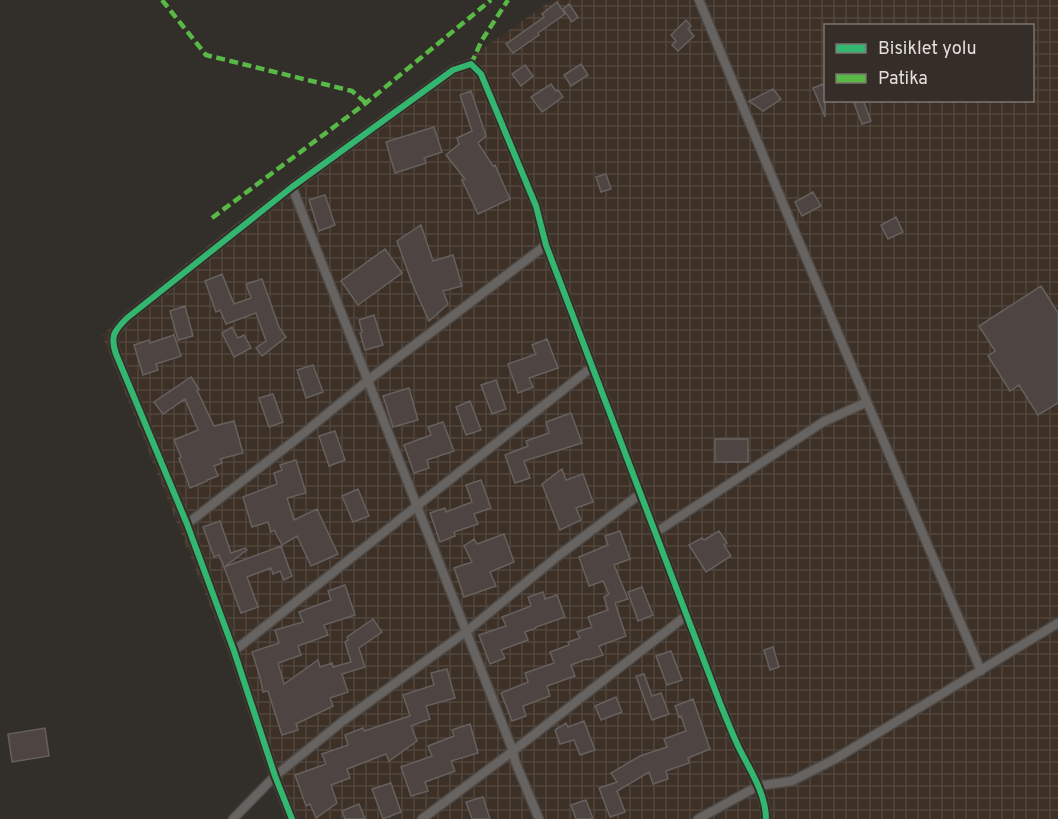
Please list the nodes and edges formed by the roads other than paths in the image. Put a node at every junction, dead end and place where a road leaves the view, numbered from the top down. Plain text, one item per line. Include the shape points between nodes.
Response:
1 (699, 0) edge
2 (292, 187) junction
3 (546, 244) junction
4 (592, 367) junction
5 (367, 381) junction
6 (867, 402) junction
7 (640, 494) junction
8 (417, 506) junction
9 (186, 524) junction
10 (655, 533) junction
11 (687, 615) junction
12 (1058, 623) edge
13 (467, 631) junction
14 (234, 651) junction
15 (981, 670) junction
16 (513, 751) junction
17 (275, 776) junction
18 (758, 786) junction
19 (233, 819) edge
20 (292, 819) edge
21 (422, 819) edge
22 (538, 819) edge
23 (698, 819) edge
24 (766, 819) edge

1 - 6 street
2 - 3 street via 453,70 471,64 481,74 536,206
2 - 5 street
2 - 9 street via 127,318 116,329 112,341
3 - 4 street
3 - 5 street
4 - 7 street
4 - 8 street
5 - 8 street
5 - 9 street
6 - 10 street via 824,422
6 - 15 street
7 - 10 street
7 - 13 street
8 - 13 street
8 - 14 street
9 - 14 street
10 - 11 street
11 - 16 street
11 - 18 street via 720,703
12 - 15 street
13 - 16 street
13 - 17 street
14 - 17 street
15 - 18 street via 818,768 792,781
16 - 21 street
16 - 22 street
17 - 19 street
17 - 20 street
18 - 23 street
18 - 24 street

